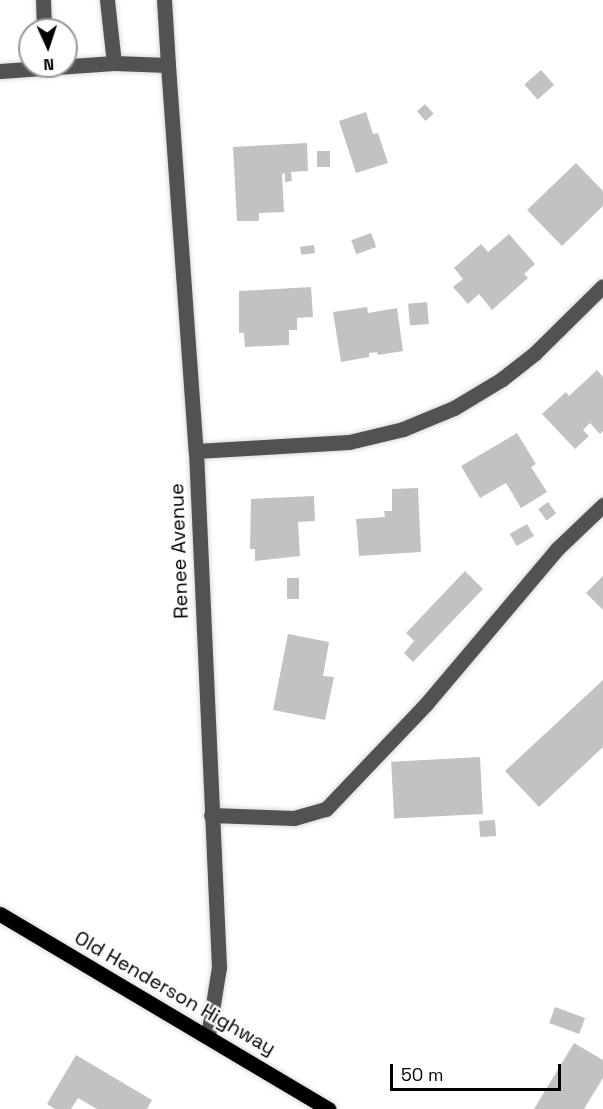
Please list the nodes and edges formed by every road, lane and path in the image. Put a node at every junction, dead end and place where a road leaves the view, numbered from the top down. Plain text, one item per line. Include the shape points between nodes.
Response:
1 (43, 0) edge
2 (108, 0) edge
3 (164, 0) edge
4 (44, 18) edge
5 (114, 63) junction
6 (78, 65) edge
7 (168, 65) junction
8 (18, 69) edge
9 (0, 71) edge
10 (603, 286) edge
11 (196, 451) junction
12 (603, 504) edge
13 (211, 815) junction
14 (0, 914) edge
15 (208, 1036) junction
16 (329, 1109) edge

1 - 4 street
2 - 5 street
3 - 7 street, Renee Avenue
5 - 6 street
5 - 7 street
7 - 11 street, Renee Avenue
8 - 9 street
10 - 11 street via 502,379 454,408 403,429 349,442
11 - 13 street, Renee Avenue
12 - 13 street via 557,549 426,704 326,809 294,818
13 - 15 street, Renee Avenue via 219,967
14 - 15 main road, Old Henderson Highway
15 - 16 main road, Old Henderson Highway

